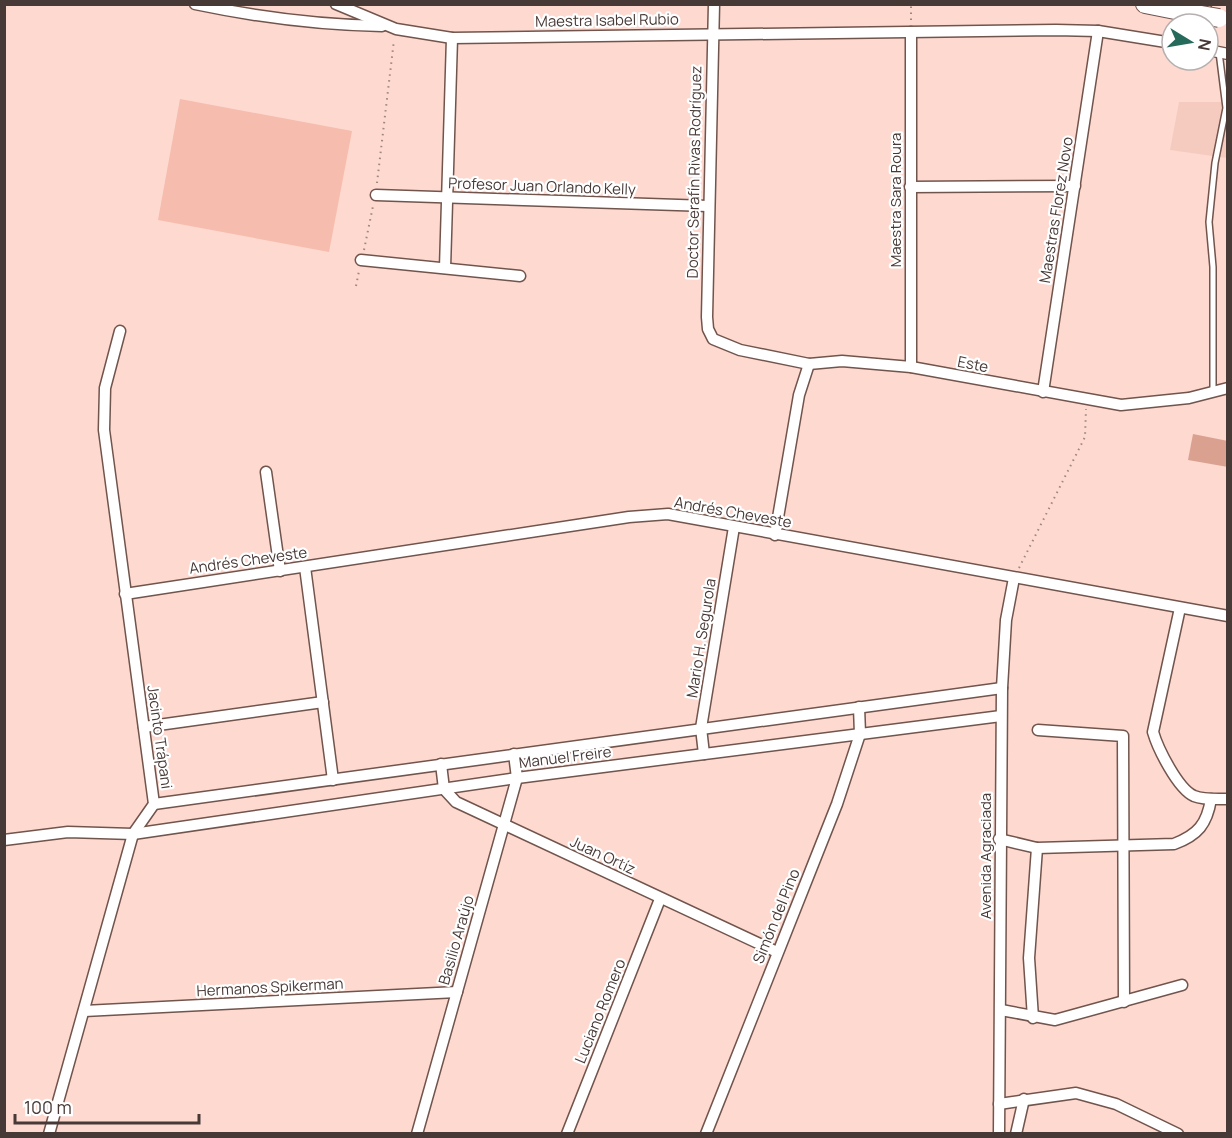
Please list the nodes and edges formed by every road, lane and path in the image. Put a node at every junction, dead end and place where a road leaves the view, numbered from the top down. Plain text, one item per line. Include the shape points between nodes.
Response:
1 (195, 4) edge
2 (336, 4) edge
3 (714, 4) edge
4 (911, 4) edge
5 (1145, 4) edge
6 (1187, 12) edge
7 (393, 28) junction
8 (1098, 31) junction
9 (911, 32) junction
10 (712, 33) junction
11 (452, 38) junction
12 (1160, 41) edge
13 (1220, 66) edge
14 (1075, 186) junction
15 (910, 187) junction
16 (376, 195) junction
17 (447, 198) junction
18 (708, 206) junction
19 (362, 260) junction
20 (445, 268) junction
21 (520, 276) dead end
22 (356, 286) dead end
23 (120, 331) dead end
24 (713, 339) joint
25 (809, 364) junction
26 (910, 367) junction
27 (1227, 388) edge
28 (1213, 390) junction
29 (1043, 392) junction
30 (1087, 400) junction
31 (266, 472) dead end
32 (734, 527) junction
33 (776, 535) junction
34 (305, 567) junction
35 (280, 571) junction
36 (1014, 579) junction
37 (125, 594) junction
38 (1180, 608) junction
39 (1227, 616) edge
40 (1002, 688) junction
41 (323, 702) junction
42 (859, 707) junction
43 (1001, 716) junction
44 (144, 727) junction
45 (701, 729) junction
46 (1038, 730) dead end
47 (860, 734) junction
48 (514, 754) junction
49 (704, 754) junction
50 (441, 764) junction
51 (517, 778) junction
52 (333, 780) junction
53 (444, 789) junction
54 (1211, 799) junction
55 (1227, 799) edge
56 (154, 804) junction
57 (505, 825) junction
58 (133, 834) junction
59 (999, 839) junction
60 (4, 840) edge
61 (1123, 845) junction
62 (1037, 848) junction
63 (660, 899) junction
64 (777, 952) junction
65 (1182, 985) dead end
66 (457, 992) junction
67 (1124, 1002) junction
68 (1001, 1010) junction
69 (84, 1011) junction
70 (1033, 1018) junction
71 (1024, 1099) junction
72 (999, 1104) junction
73 (49, 1134) edge
74 (417, 1134) edge
75 (567, 1134) edge
76 (706, 1134) edge
77 (999, 1134) edge
78 (1016, 1134) edge
79 (1178, 1134) edge

1 - 7 street via 254,16
2 - 7 street, Maestra Isabel Rubio
3 - 10 street, Doctor Serafín Rivas Rodríguez
4 - 9 path
5 - 6 highway
7 - 11 street, Maestra Isabel Rubio
7 - 16 path
8 - 9 street, Maestra Isabel Rubio
8 - 12 street, Maestra Isabel Rubio
8 - 14 street, Maestras Florez Novo
9 - 10 street, Maestra Isabel Rubio
9 - 15 street, Maestra Sara Roura
10 - 11 street, Maestra Isabel Rubio
10 - 18 street, Doctor Serafín Rivas Rodríguez
11 - 17 street
13 - 28 lane via 1226,108 1209,222
14 - 15 street
14 - 29 street, Maestras Florez Novo
15 - 26 street, Maestra Sara Roura
16 - 17 street, Profesor Juan Orlando Kelly
16 - 19 path
17 - 18 street, Profesor Juan Orlando Kelly
17 - 20 street
18 - 24 street, Doctor Serafín Rivas Rodríguez via 707,317
19 - 20 street
19 - 22 path
20 - 21 street
23 - 37 street, Jacinto Trápani via 108,369 104,408
24 - 25 street, Este via 729,347
25 - 26 street, Este via 842,361
25 - 33 street via 799,395
26 - 29 street, Este
27 - 28 street, Este
28 - 30 street, Este via 1149,404
29 - 30 street, Este
30 - 36 path via 1085,437
31 - 35 street
32 - 33 street, Andrés Cheveste
32 - 34 street, Andrés Cheveste via 680,515 650,515
32 - 45 street, Mario H. Segurola
33 - 36 street, Andrés Cheveste
34 - 35 street, Andrés Cheveste
34 - 41 street
35 - 37 street, Andrés Cheveste
36 - 38 street, Andrés Cheveste
36 - 40 street, Avenida Agraciada via 1006,620
37 - 44 street, Jacinto Trápani
38 - 39 street, Andrés Cheveste
38 - 54 street via 1153,732 1158,750 1187,791
40 - 42 street, Manuel Freire
40 - 43 street, Avenida Agraciada
41 - 44 street
41 - 52 street
42 - 45 street, Manuel Freire
42 - 47 street, Simón del Pino
43 - 47 street, Manuel Freire
43 - 59 street, Avenida Agraciada
44 - 56 street, Jacinto Trápani
45 - 48 street, Manuel Freire
45 - 49 street, Mario H. Segurola
46 - 61 street via 1123,736
47 - 49 street, Manuel Freire
47 - 64 street, Simón del Pino via 837,804
48 - 50 street, Manuel Freire
48 - 51 street, Basilio Araújo
49 - 51 street, Manuel Freire
50 - 52 street, Manuel Freire
50 - 53 street
51 - 53 street, Manuel Freire
51 - 57 street, Basilio Araújo
52 - 56 street, Manuel Freire
53 - 57 street, Juan Ortíz via 456,802
53 - 58 street, Manuel Freire
54 - 55 street
54 - 61 street via 1208,817 1189,838 1174,844
56 - 58 street, Jacinto Trápani
57 - 63 street, Juan Ortíz
57 - 66 street, Basilio Araújo
58 - 60 street, Manuel Freire via 68,832
58 - 69 street, Jacinto Trápani
59 - 62 street
59 - 68 street, Avenida Agraciada
61 - 62 street
61 - 67 street
62 - 70 street via 1029,958
63 - 64 street, Juan Ortíz
63 - 75 street, Luciano Romero
64 - 76 street, Simón del Pino
65 - 67 street
66 - 69 street, Hermanos Spikerman
66 - 74 street, Basilio Araújo
67 - 70 street via 1071,1018
68 - 70 street
68 - 72 street, Avenida Agraciada
69 - 73 street, Jacinto Trápani
71 - 72 street
71 - 78 street
71 - 79 street via 1060,1093 1090,1095
72 - 77 street, Avenida Agraciada

